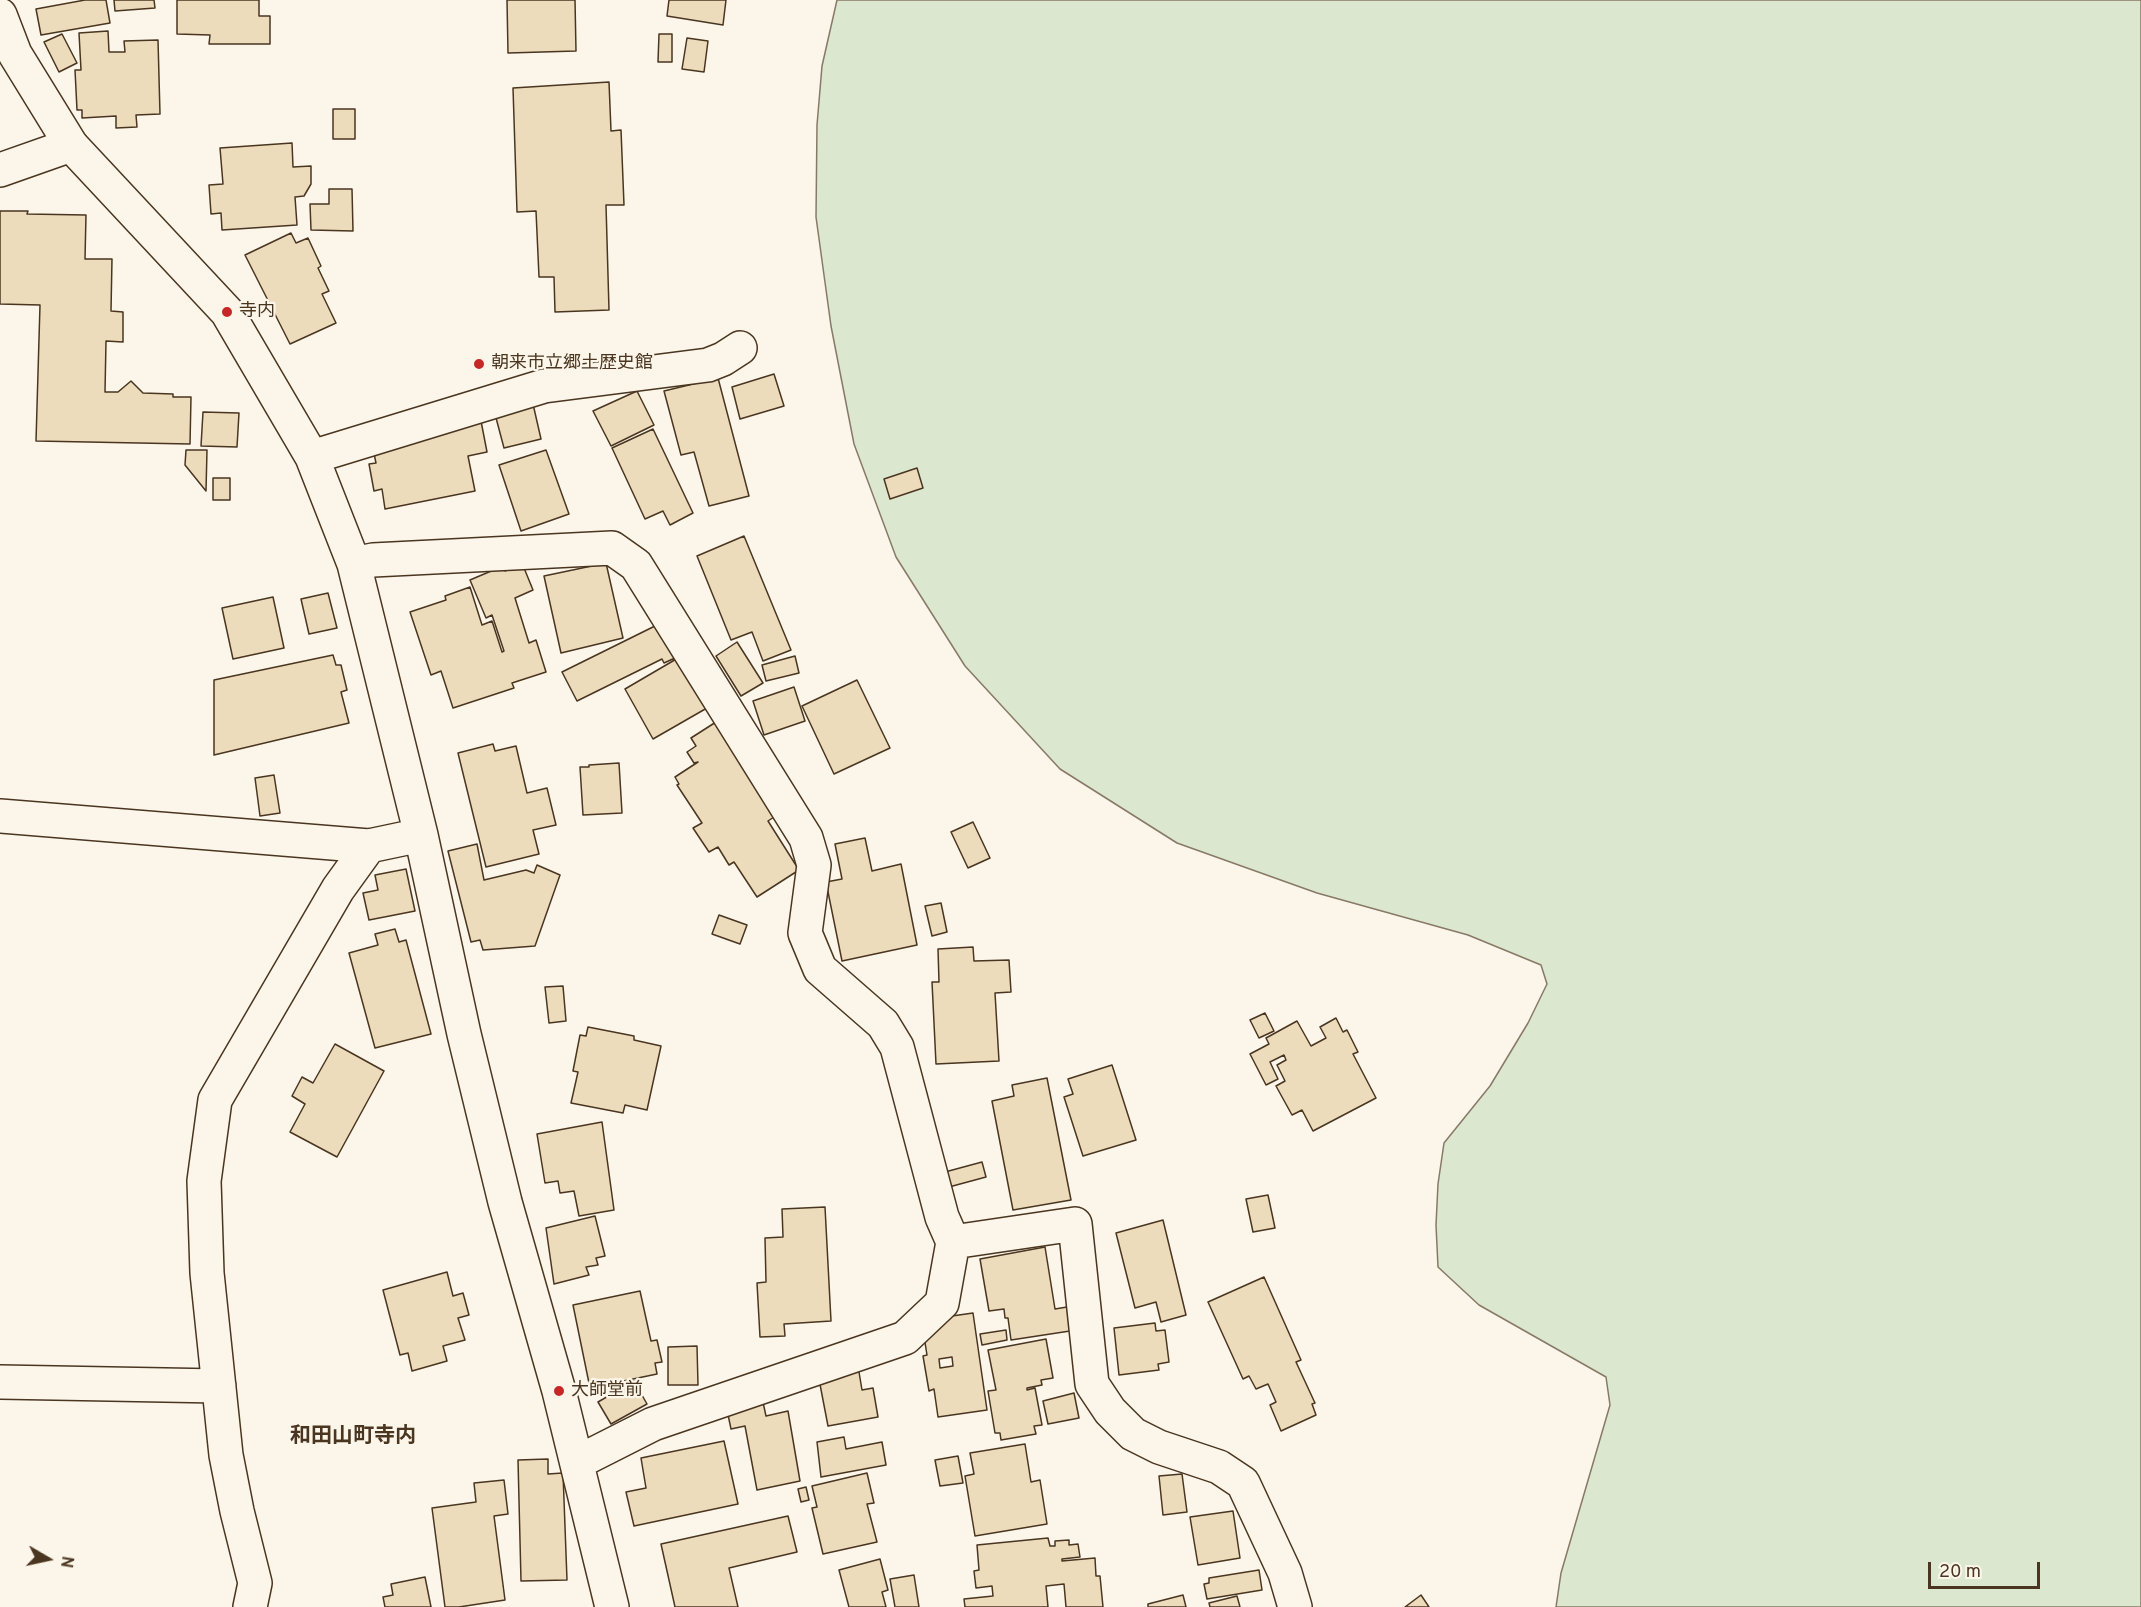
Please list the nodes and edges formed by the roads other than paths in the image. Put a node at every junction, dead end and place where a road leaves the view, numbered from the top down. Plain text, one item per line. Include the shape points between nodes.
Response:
1 (0, 15) edge
2 (71, 145) junction
3 (0, 170) edge
4 (740, 348) dead end
5 (312, 457) junction
6 (354, 564) junction
7 (0, 816) edge
8 (420, 835) junction
9 (369, 846) junction
10 (953, 1242) junction
11 (0, 1382) edge
12 (219, 1386) junction
13 (578, 1462) junction
14 (250, 1607) edge
15 (612, 1607) edge
16 (1295, 1607) edge

1 - 2 street via 15,54
2 - 3 street
2 - 5 street via 227,312
4 - 5 street via 708,365 544,386
5 - 6 street
6 - 8 street
6 - 10 street via 612,548 636,565 806,838 814,865 805,933 820,969 883,1024 897,1047 942,1217
7 - 9 street
8 - 9 street
8 - 13 street via 505,1202
9 - 12 street via 338,889 214,1100 204,1181 207,1273
10 - 13 street via 942,1303 905,1338 653,1424
10 - 16 street via 1075,1224 1092,1384 1133,1434 1219,1467 1243,1482 1285,1573
11 - 12 street
12 - 14 street via 226,1455 255,1583
13 - 15 street

